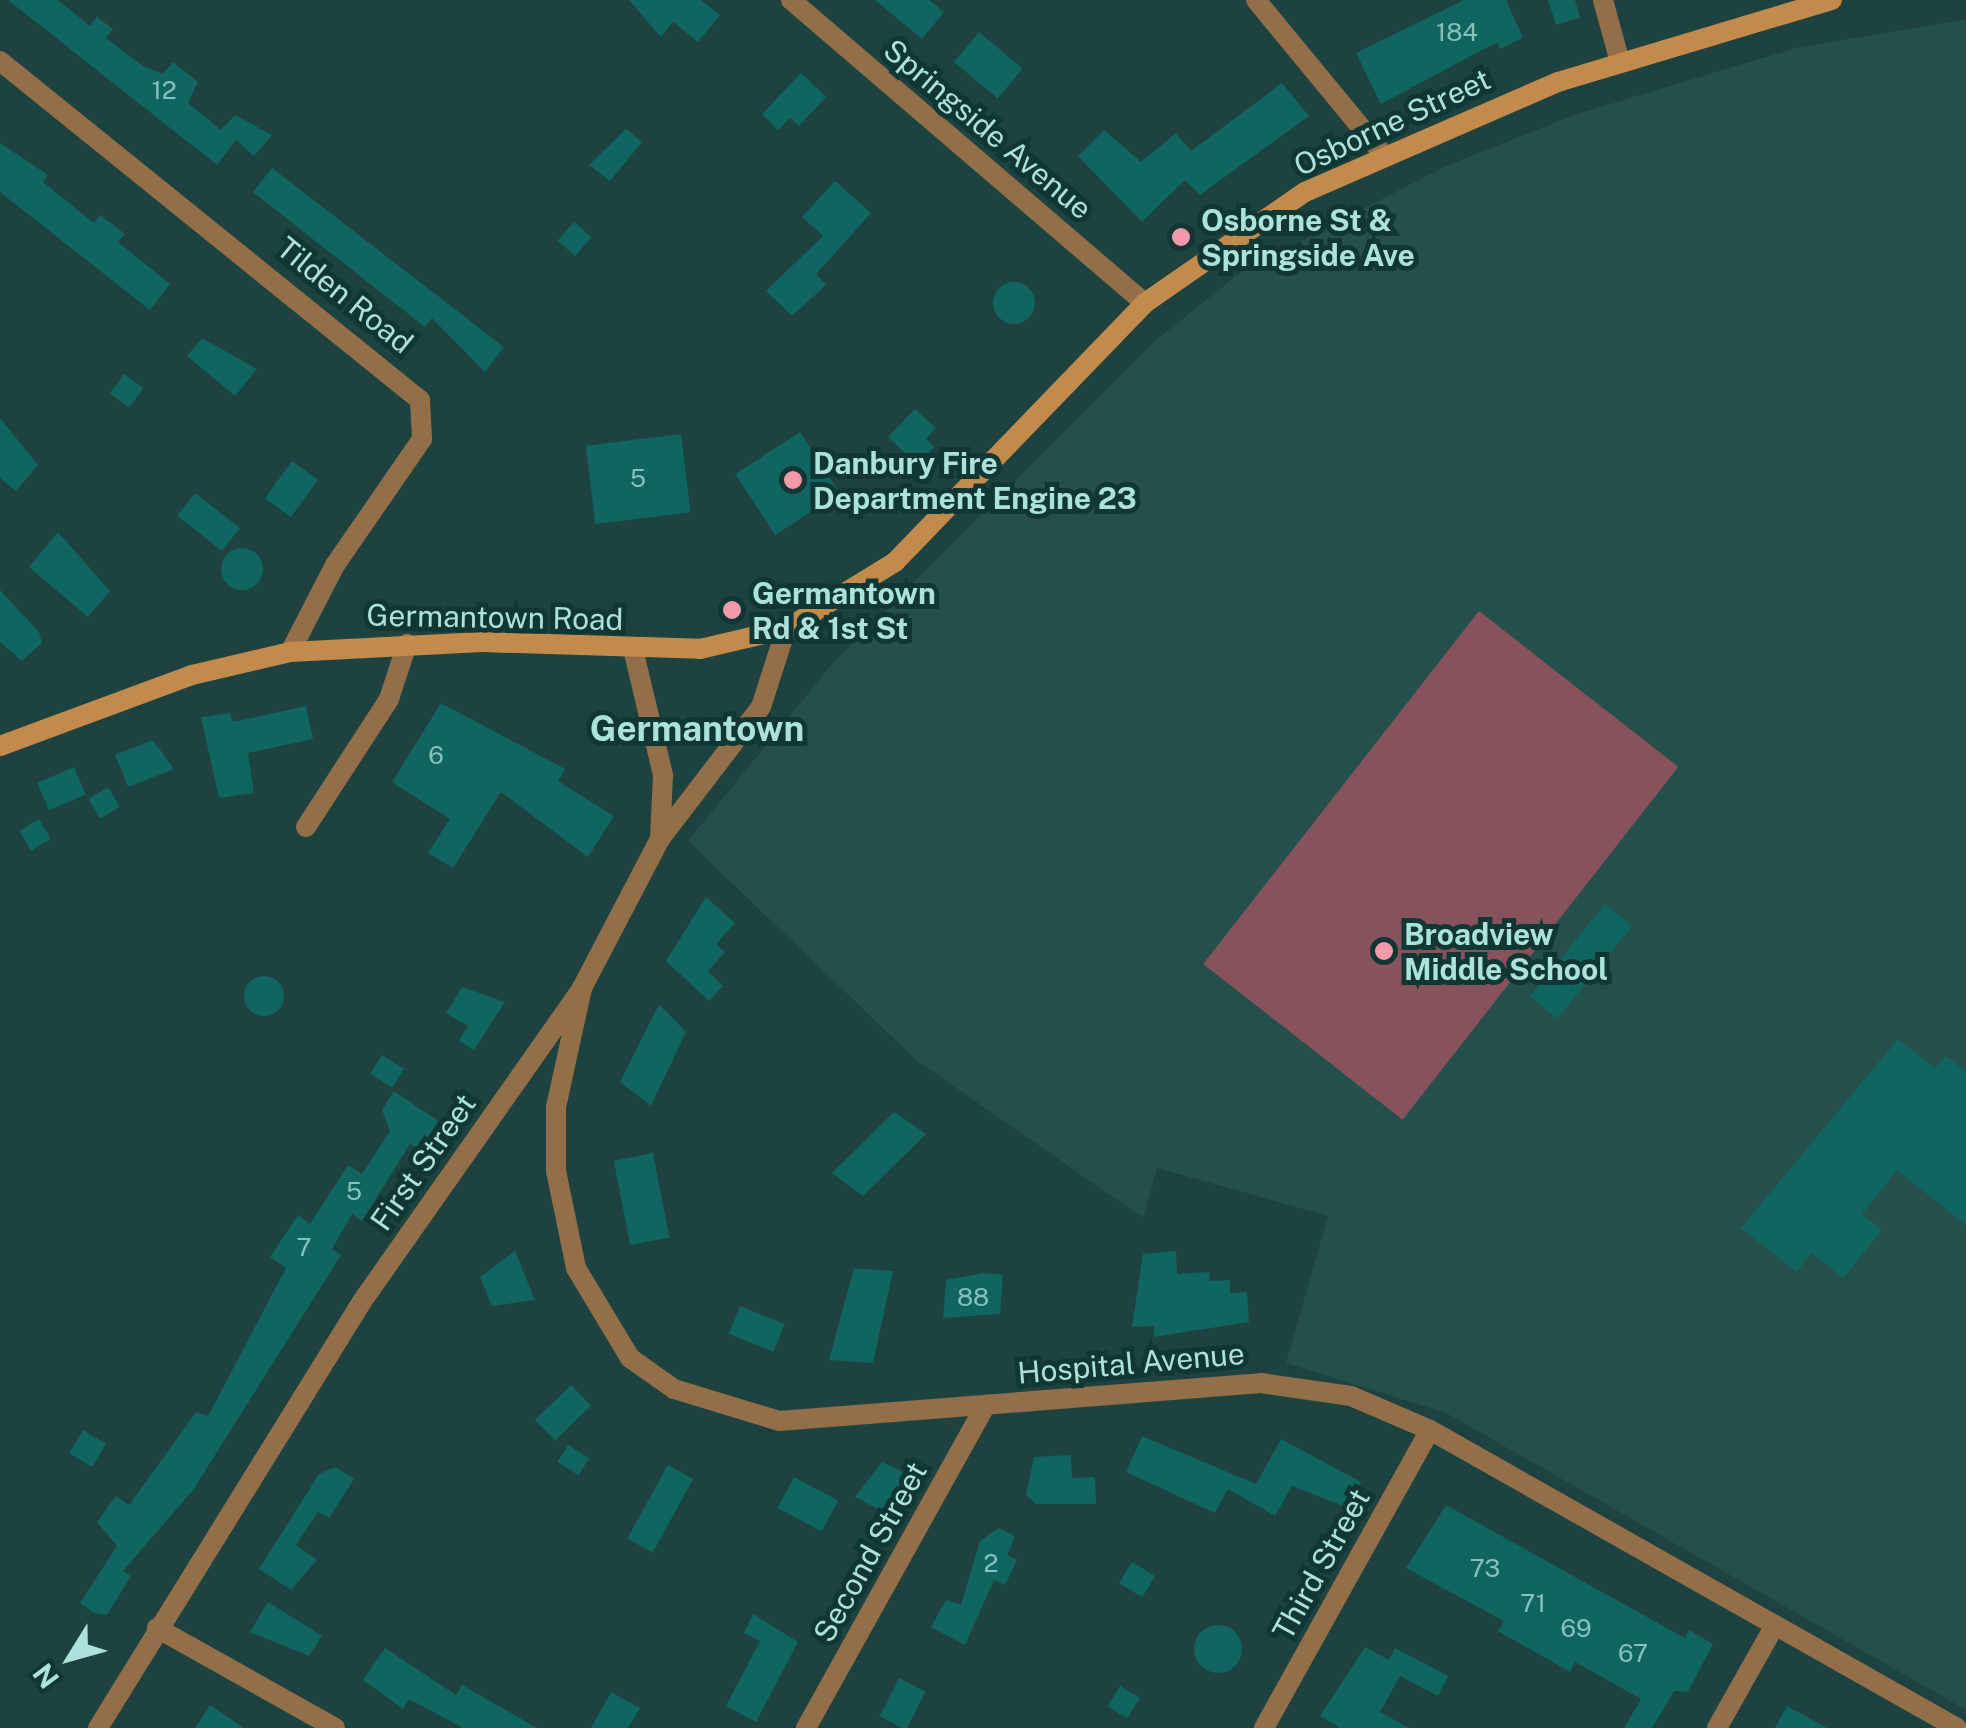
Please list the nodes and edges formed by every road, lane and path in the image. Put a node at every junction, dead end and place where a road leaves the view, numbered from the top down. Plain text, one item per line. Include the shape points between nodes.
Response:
1 (791, 0) edge
2 (1256, 0) edge
3 (1604, 0) edge
4 (1832, 0) edge
5 (0, 61) edge
6 (1620, 62) junction
7 (1384, 154) junction
8 (1145, 303) junction
9 (870, 580) joint
10 (786, 629) junction
11 (407, 644) junction
12 (633, 649) junction
13 (290, 652) junction
14 (0, 746) edge
15 (306, 827) dead end
16 (660, 839) junction
17 (582, 988) junction
18 (986, 1405) junction
19 (1430, 1430) junction
20 (1774, 1625) junction
21 (158, 1628) junction
22 (98, 1728) edge
23 (335, 1728) edge
24 (806, 1728) edge
25 (1264, 1728) edge
26 (1717, 1728) edge
27 (1957, 1728) edge

1 - 8 street, Springside Avenue
2 - 7 street
3 - 6 street
4 - 6 main road, Osborne Street
5 - 13 street, Tilden Road via 420,400 422,439 335,565
6 - 7 main road, Osborne Street
7 - 8 main road, Osborne Street via 1229,239
8 - 9 main road, Osborne Street
9 - 10 main road, Germantown Road
10 - 12 main road, Germantown Road via 700,649
10 - 16 street, First Street via 761,707
11 - 12 main road, Germantown Road
11 - 13 main road, Germantown Road
11 - 15 street via 390,699
12 - 16 street via 663,775
13 - 14 main road, Germantown Road via 192,674
16 - 17 street, First Street
17 - 18 street, Hospital Avenue via 556,1108 556,1171 576,1268 630,1358 674,1389 779,1421
17 - 21 street, First Street via 363,1300
18 - 19 street, Hospital Avenue via 1260,1383 1351,1396
18 - 24 street, Second Street
19 - 20 street, Hospital Avenue
19 - 25 street, Third Street
20 - 26 street
20 - 27 street, Hospital Avenue
21 - 22 street, First Street via 133,1684
21 - 23 street

